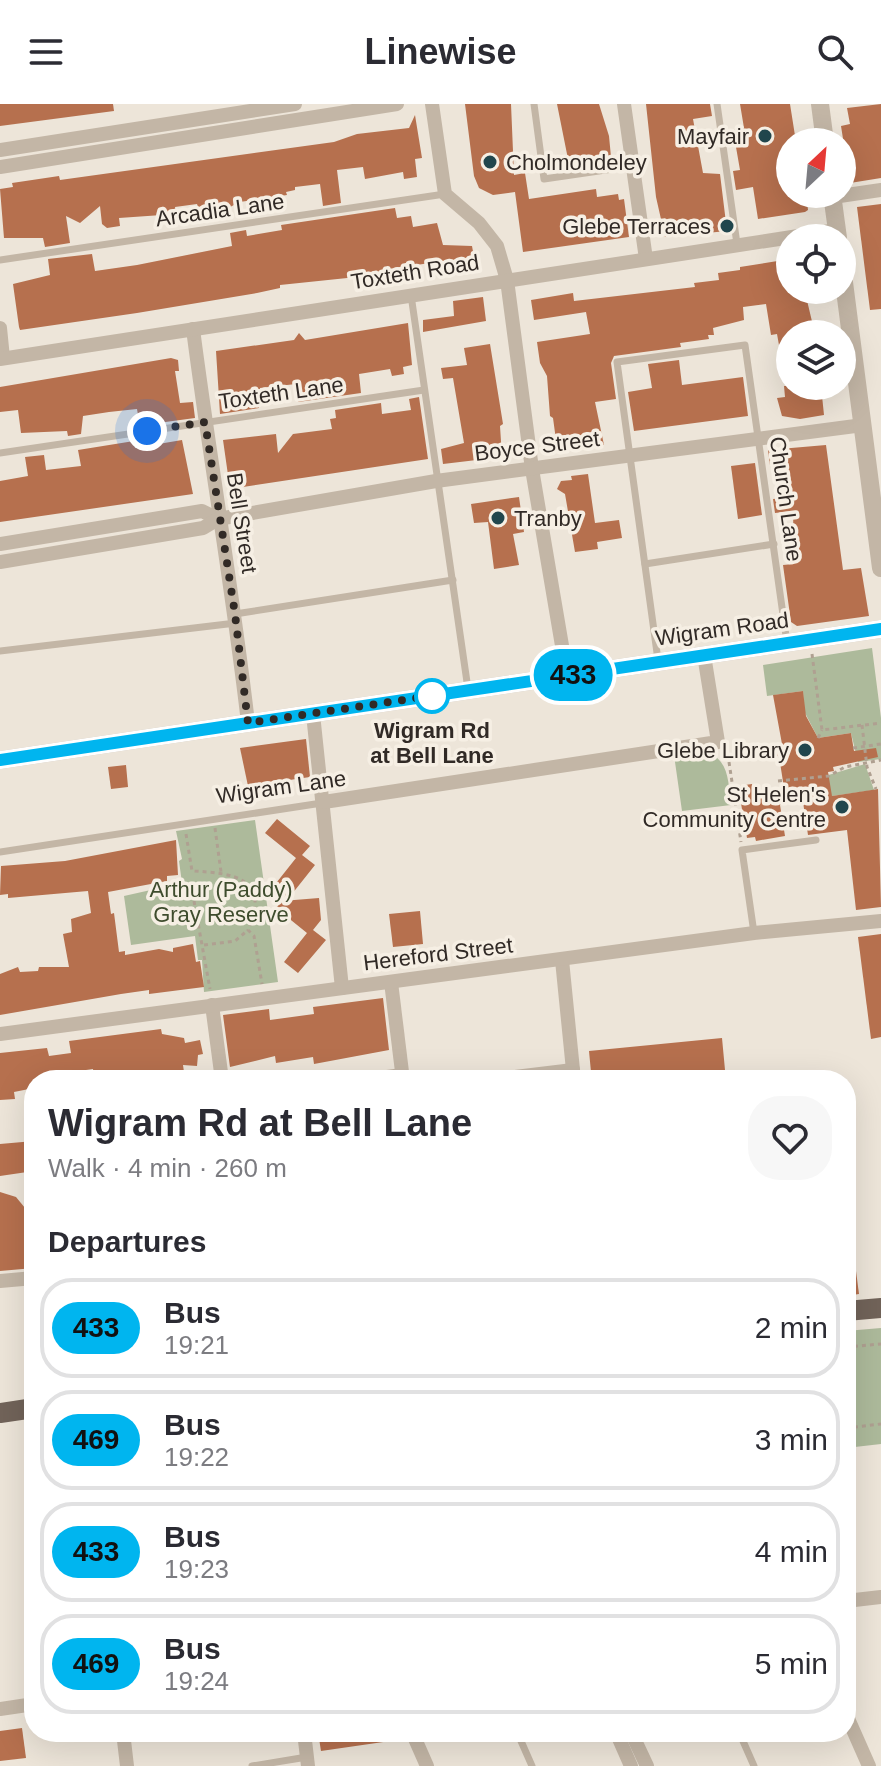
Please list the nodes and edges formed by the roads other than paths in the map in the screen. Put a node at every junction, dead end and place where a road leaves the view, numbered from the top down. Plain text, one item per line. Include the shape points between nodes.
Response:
1 (295, 104) edge
2 (397, 104) edge
3 (432, 104) edge
4 (534, 104) edge
5 (624, 104) edge
6 (717, 104) edge
7 (820, 104) edge
8 (314, 110) edge
9 (217, 116) junction
10 (823, 128) edge
11 (220, 132) junction
12 (0, 150) edge
13 (633, 166) junction
14 (0, 167) edge
15 (881, 190) edge
16 (856, 193) edge
17 (445, 194) junction
18 (776, 241) edge
19 (737, 245) junction
20 (646, 259) junction
21 (0, 260) edge
22 (507, 280) junction
23 (411, 295) junction
24 (847, 304) edge
25 (0, 328) edge
26 (193, 329) junction
27 (2, 358) edge
28 (424, 390) junction
29 (205, 422) junction
30 (863, 425) junction
31 (760, 438) junction
32 (0, 453) edge
33 (630, 456) junction
34 (532, 469) junction
35 (436, 481) junction
36 (218, 519) junction
37 (878, 526) edge
38 (0, 544) edge
39 (774, 544) junction
40 (0, 562) edge
41 (645, 564) junction
42 (881, 568) edge
43 (453, 580) junction
44 (236, 618) junction
45 (881, 629) edge
46 (787, 643) junction
47 (0, 651) edge
48 (704, 655) junction
49 (658, 662) junction
50 (567, 675) junction
51 (469, 690) junction
52 (313, 714) junction
53 (248, 723) junction
54 (0, 760) edge
55 (324, 802) junction
56 (816, 840) dead end
57 (0, 852) edge
58 (881, 921) edge
59 (754, 933) junction
60 (562, 960) junction
61 (391, 982) junction
62 (342, 988) junction
63 (212, 1005) junction
64 (0, 1034) edge
65 (221, 1070) edge
66 (401, 1070) edge
67 (573, 1070) edge
68 (24, 1279) edge
69 (0, 1281) edge
70 (881, 1308) edge
71 (856, 1310) edge
72 (24, 1409) edge
73 (0, 1413) edge
74 (881, 1597) edge
75 (856, 1600) edge
76 (24, 1705) edge
77 (0, 1709) edge
78 (856, 1737) edge
79 (124, 1742) edge
80 (305, 1742) edge
81 (416, 1742) edge
82 (521, 1742) edge
83 (620, 1742) edge
84 (636, 1742) edge
85 (743, 1742) edge
86 (308, 1762) edge
87 (127, 1766) edge
88 (252, 1766) edge
89 (427, 1766) edge
90 (532, 1766) edge
91 (631, 1766) edge
92 (647, 1766) edge
93 (754, 1766) edge
94 (869, 1766) edge

1 - 9 street
2 - 8 street
3 - 17 street
4 - 13 lane via 544,179
5 - 13 street
6 - 19 lane
7 - 10 street
8 - 11 street
9 - 11 street
9 - 12 street
11 - 14 street
13 - 20 street
15 - 16 street
17 - 21 lane, Arcadia Lane
17 - 22 street via 497,246
18 - 19 street, Toxteth Road
19 - 20 street, Toxteth Road
20 - 22 street, Toxteth Road
22 - 23 street, Toxteth Road
22 - 34 street
23 - 26 street, Toxteth Road
23 - 28 lane
24 - 30 street
25 - 27 street
26 - 27 street, Toxteth Road
26 - 29 street, Bell Street
28 - 29 lane, Toxteth Lane
28 - 35 lane
29 - 32 lane, Toxteth Lane
29 - 36 street, Bell Street
30 - 31 street, Boyce Street
30 - 37 street
31 - 33 street, Boyce Street
31 - 33 lane, Church Lane via 745,345 617,362
31 - 39 lane, Church Lane
33 - 34 street, Boyce Street
33 - 41 lane
34 - 35 street, Boyce Street
34 - 50 street
35 - 36 street, Boyce Street
35 - 43 lane
36 - 38 street, Boyce Street via 202,511
36 - 40 street, Boyce Street via 203,528
36 - 44 street, Bell Street
37 - 42 street
39 - 41 lane
39 - 46 lane, Church Lane
41 - 49 lane
43 - 44 lane
43 - 51 lane
44 - 47 lane
44 - 53 street, Bell Street
45 - 46 street, Wigram Road
46 - 48 street, Wigram Road
48 - 49 street, Wigram Road
48 - 55 street, Wigram Lane via 718,742
49 - 50 street, Wigram Road
50 - 51 street, Wigram Road
51 - 52 street, Wigram Road
52 - 53 street, Wigram Road
52 - 55 street
53 - 54 street, Wigram Road
55 - 57 lane, Wigram Lane
55 - 62 street
56 - 59 lane via 742,850
58 - 59 street, Hereford Street
59 - 60 street, Hereford Street
60 - 61 street, Hereford Street
60 - 67 street
61 - 62 street, Hereford Street
61 - 66 street
62 - 63 street, Hereford Street
63 - 64 street, Hereford Street
63 - 65 street
68 - 69 street
70 - 71 main road
72 - 73 main road
74 - 75 street
76 - 77 street
78 - 94 street
79 - 87 street
80 - 86 street
81 - 89 street
82 - 90 lane
83 - 91 street
84 - 92 street
85 - 93 lane
86 - 88 lane

